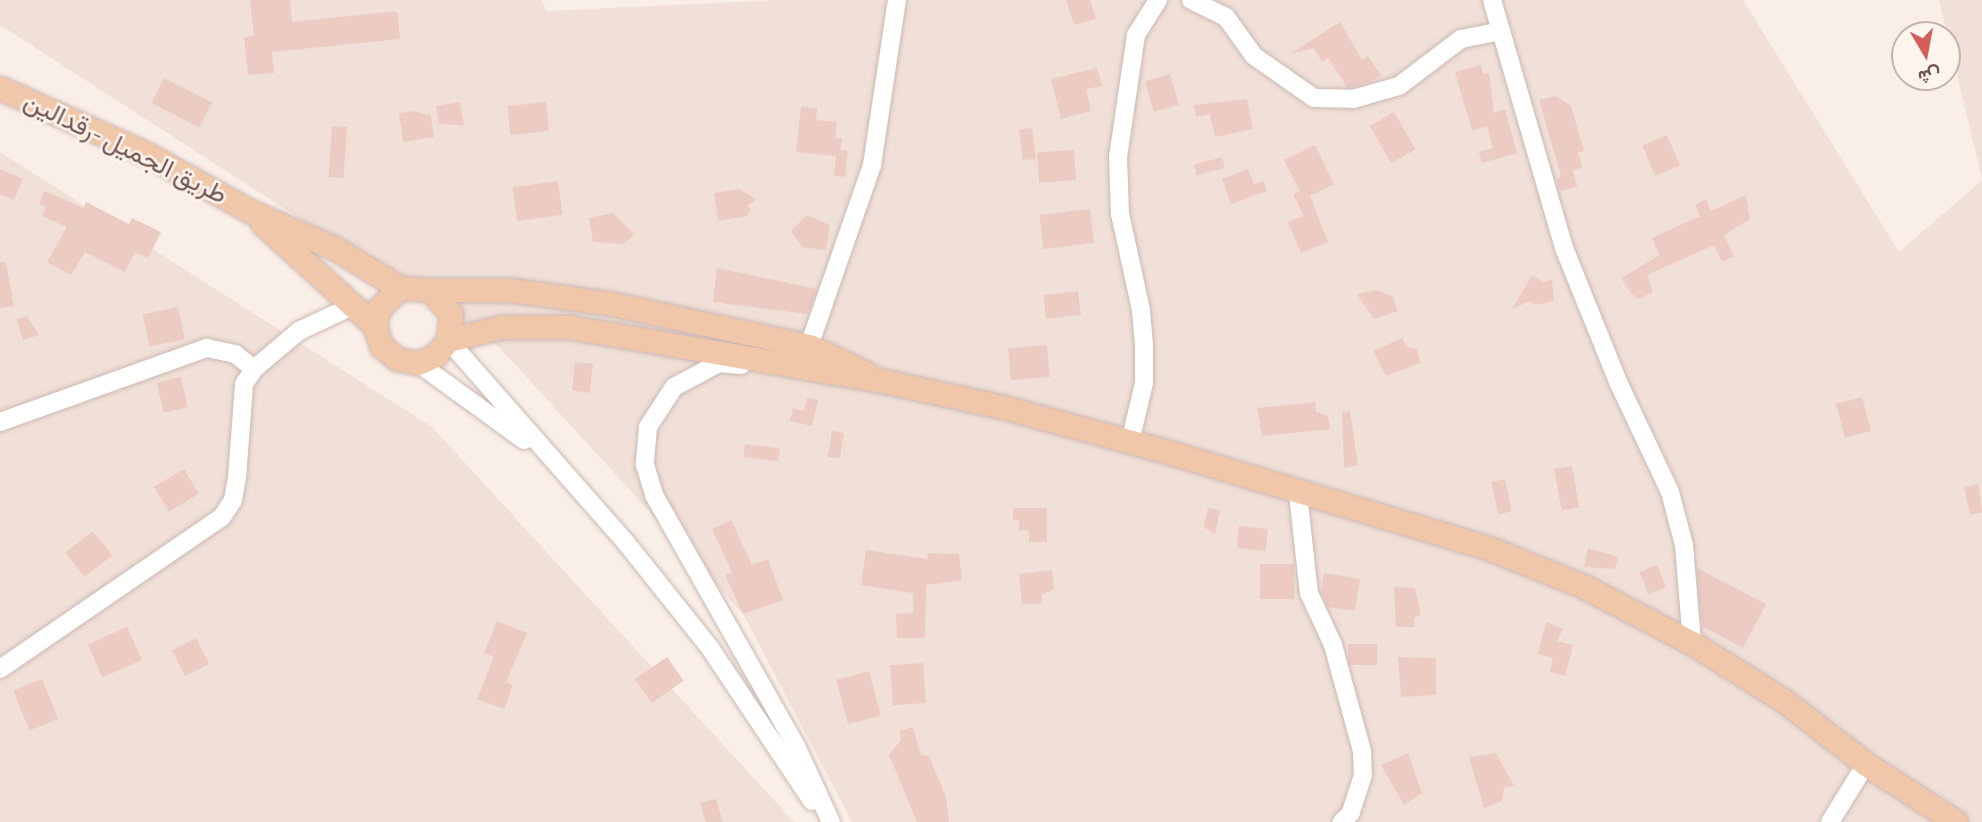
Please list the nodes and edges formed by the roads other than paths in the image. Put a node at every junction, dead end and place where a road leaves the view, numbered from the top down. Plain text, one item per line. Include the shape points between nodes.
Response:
1 (897, 0) edge
2 (1158, 0) edge
3 (1191, 0) edge
4 (1492, 0) edge
5 (1501, 32) junction
6 (0, 88) edge
7 (250, 211) junction
8 (400, 288) junction
9 (430, 290) junction
10 (352, 306) junction
11 (375, 326) junction
12 (448, 340) junction
13 (809, 346) junction
14 (418, 363) junction
15 (254, 369) junction
16 (815, 372) junction
17 (883, 381) junction
18 (0, 422) edge
19 (1130, 442) junction
20 (546, 457) junction
21 (1297, 494) junction
22 (1692, 643) junction
23 (0, 669) edge
24 (1866, 764) junction
25 (825, 822) edge
26 (831, 822) edge
27 (1342, 822) edge
28 (1830, 822) edge
29 (1956, 822) edge

1 - 13 street via 872,165
2 - 19 street via 1136,35 1118,157 1120,214 1144,345 1144,383
3 - 5 street via 1226,17 1254,56 1314,98 1353,99 1399,86 1461,39
4 - 5 street
5 - 22 street via 1564,248 1619,384 1670,492 1684,545
6 - 7 main road, طريق الجميل -رقدالين via 147,154
7 - 8 main road via 336,249
7 - 10 main road
8 - 9 main road
8 - 11 main road via 384,300
9 - 12 main road via 451,314
9 - 13 main road via 512,290 613,303
10 - 11 main road
10 - 15 street via 299,331
11 - 14 main road via 388,354
12 - 14 main road via 436,355
12 - 16 main road via 502,327 570,327
12 - 20 street
13 - 16 street
13 - 17 main road
14 - 20 street
15 - 18 street via 235,354 207,348
15 - 23 street via 240,398 237,478 233,500 222,517
16 - 17 main road
16 - 26 street via 719,363 674,387 648,426 645,465 654,495 796,746
17 - 19 main road via 1003,407
19 - 21 main road
20 - 25 street via 627,544 710,648
21 - 22 main road via 1486,547 1583,586
21 - 27 street via 1309,593 1333,645 1362,751 1363,775 1352,813
22 - 24 main road via 1786,702
24 - 28 street
24 - 29 main road

